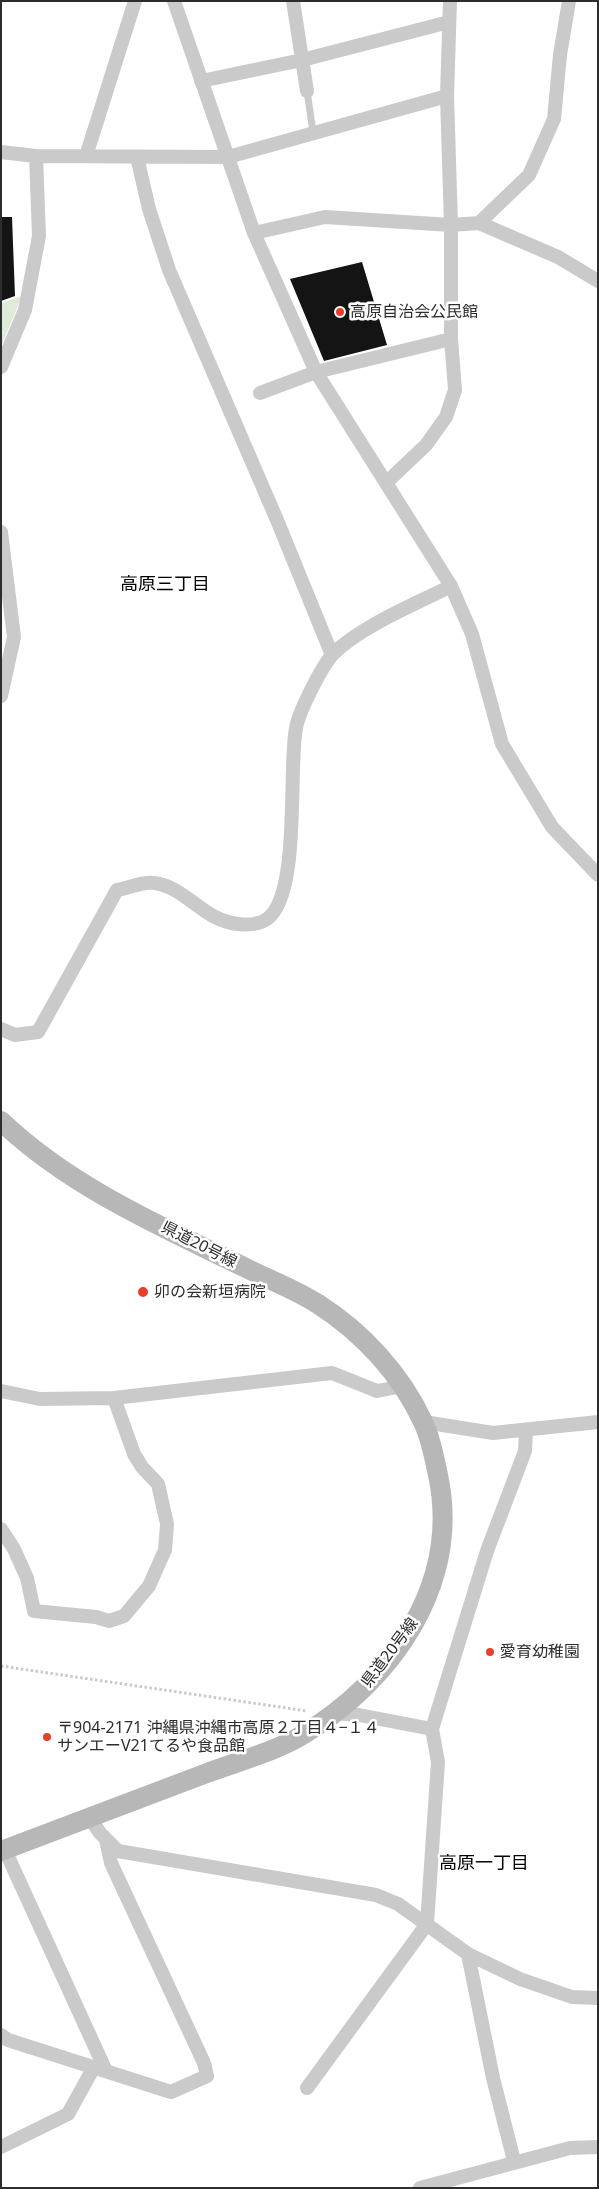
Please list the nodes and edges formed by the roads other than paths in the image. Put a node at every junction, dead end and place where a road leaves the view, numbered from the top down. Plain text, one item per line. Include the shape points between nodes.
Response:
1 (135, 1) edge
2 (174, 1) edge
3 (293, 1) edge
4 (450, 1) edge
5 (570, 1) edge
6 (449, 22) junction
7 (302, 60) junction
8 (201, 81) junction
9 (307, 91) joint
10 (447, 96) junction
11 (314, 132) junction
12 (1, 152) edge
13 (36, 156) junction
14 (86, 156) junction
15 (137, 157) junction
16 (228, 157) junction
17 (478, 223) junction
18 (451, 225) junction
19 (254, 233) junction
20 (598, 281) edge
21 (451, 339) junction
22 (1, 367) edge
23 (316, 372) junction
24 (260, 393) dead end
25 (387, 482) junction
26 (1, 532) edge
27 (452, 586) junction
28 (332, 655) junction
29 (1, 696) edge
30 (598, 875) edge
31 (1, 1029) edge
32 (1, 1121) edge
33 (403, 1386) junction
34 (1, 1390) edge
35 (114, 1398) junction
36 (424, 1422) junction
37 (598, 1422) edge
38 (526, 1431) junction
39 (1, 1529) edge
40 (333, 1713) junction
41 (432, 1729) junction
42 (90, 1818) junction
43 (106, 1839) junction
44 (3, 1850) edge
45 (426, 1924) junction
46 (468, 1954) junction
47 (598, 1998) edge
48 (1, 2035) edge
49 (100, 2069) junction
50 (307, 2088) dead end
51 (598, 2146) edge
52 (1, 2147) edge
53 (514, 2162) junction
54 (420, 2188) edge

1 - 14 street
2 - 8 street
3 - 7 street
4 - 6 street
5 - 17 street via 560,55 554,119 529,175
6 - 7 street
6 - 10 street
7 - 8 street
7 - 9 street
8 - 16 street
9 - 11 lane
10 - 11 street
10 - 18 street
11 - 16 street
12 - 13 street
13 - 14 street
13 - 22 street via 39,236 25,310
14 - 15 street
15 - 16 street
15 - 28 street via 169,270
16 - 19 street
17 - 18 street
17 - 20 street via 558,257
18 - 19 street via 325,217
18 - 21 street
19 - 23 street
21 - 23 street
21 - 25 street via 455,390 446,417 426,445
23 - 24 street
23 - 25 street
25 - 27 street
26 - 29 street via 14,637
27 - 28 street via 351,639
27 - 30 street via 472,634 502,744 552,827
28 - 31 street via 303,705 296,728 292,766 292,834 283,895 267,919 247,926 214,916 182,893 154,882 117,890 38,1032 15,1035
32 - 33 main road, 県道20号線 via 38,1152 117,1203 318,1304 375,1350
33 - 35 street via 377,1391 332,1373
33 - 36 main road, 県道20号線
34 - 35 street via 40,1399
35 - 39 street via 134,1454 158,1484 167,1524 165,1550 149,1586 124,1616 109,1620 34,1611 27,1578
36 - 38 street via 494,1433
36 - 40 main road, 県道20号線 via 433,1451 443,1508 442,1536 429,1593 393,1655 358,1695
37 - 38 street
38 - 41 street via 525,1451 487,1551
40 - 41 street
40 - 42 main road, 県道20号線 via 302,1735 259,1754
41 - 45 street via 438,1762
42 - 43 street
42 - 44 main road, 県道20号線
43 - 45 street via 118,1851 376,1895 398,1904
43 - 49 street via 111,1863 204,2063 207,2076 171,2092
44 - 49 street
45 - 46 street
45 - 50 street
46 - 47 street via 528,1982 572,1997
46 - 53 street
48 - 49 street
49 - 52 street via 68,2114
51 - 53 street via 570,2148
53 - 54 street

